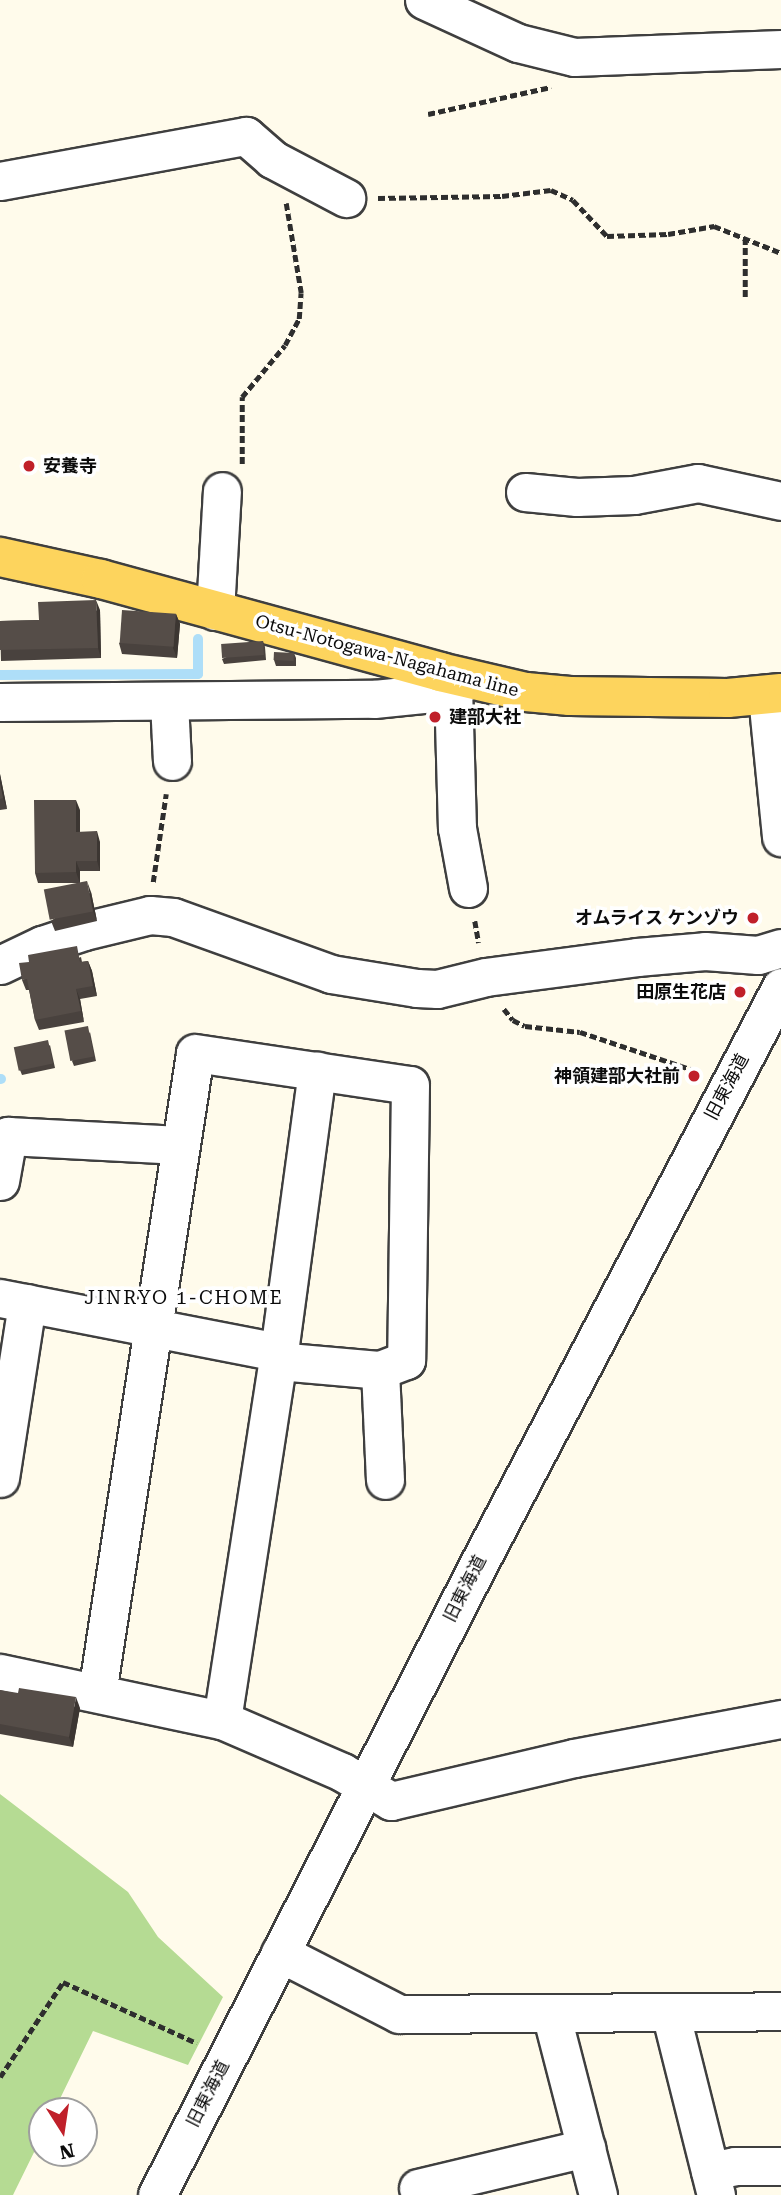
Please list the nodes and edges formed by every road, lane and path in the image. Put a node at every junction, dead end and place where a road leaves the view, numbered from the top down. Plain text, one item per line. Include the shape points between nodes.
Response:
1 (424, 0) edge
2 (781, 49) edge
3 (574, 57) junction
4 (428, 114) dead end
5 (0, 181) edge
6 (310, 182) junction
7 (346, 198) joint
8 (745, 239) junction
9 (781, 253) edge
10 (745, 297) dead end
11 (222, 491) joint
12 (525, 492) dead end
13 (781, 501) edge
14 (0, 557) edge
15 (215, 611) junction
16 (462, 683) junction
17 (774, 694) edge
18 (0, 702) edge
19 (169, 702) junction
20 (172, 761) joint
21 (781, 837) edge
22 (468, 888) joint
23 (150, 915) junction
24 (781, 948) edge
25 (0, 965) edge
26 (486, 978) junction
27 (781, 987) edge
28 (317, 1071) junction
29 (728, 1085) junction
30 (180, 1144) junction
31 (0, 1181) edge
32 (13, 1301) edge
33 (151, 1327) junction
34 (278, 1357) junction
35 (380, 1370) junction
36 (0, 1478) edge
37 (385, 1480) dead end
38 (0, 1673) edge
39 (97, 1693) junction
40 (781, 1719) edge
41 (222, 1720) junction
42 (367, 1787) junction
43 (279, 1952) junction
44 (781, 2011) edge
45 (670, 2012) junction
46 (551, 2013) junction
47 (227, 2057) junction
48 (0, 2077) edge
49 (586, 2148) junction
50 (781, 2166) edge
51 (713, 2183) edge
52 (418, 2188) dead end
53 (157, 2195) edge
54 (598, 2195) edge

1 - 3 street via 518,43
2 - 3 street
3 - 4 path via 567,75 546,90
5 - 6 street via 246,136 272,159
6 - 7 street
6 - 11 path via 294,192 285,206 301,293 299,319 285,345 242,397 242,477
7 - 8 path via 502,196 551,190 573,200 607,236 668,234 714,226
8 - 9 path
8 - 10 path
11 - 15 street
12 - 13 street via 577,497 634,495 698,483
14 - 15 main road, Otsu-Notogawa-Nagahama line
15 - 16 main road, Otsu-Notogawa-Nagahama line
16 - 17 main road, Otsu-Notogawa-Nagahama line via 570,696
16 - 19 street via 423,694 374,699
16 - 22 street via 457,828
17 - 21 street
18 - 19 street
19 - 20 street
20 - 23 path
22 - 26 path
23 - 25 street via 83,931
23 - 26 street via 173,917 331,974 437,989
24 - 26 street via 758,955 705,951 637,957
26 - 29 path via 513,1020 525,1026 580,1032 686,1066
27 - 29 street, 旧東海道
28 - 30 street via 195,1053
28 - 34 street
28 - 35 street via 410,1085 406,1360
29 - 42 street, 旧東海道
30 - 31 street via 8,1136
30 - 33 street
32 - 33 street
32 - 36 street
33 - 34 street
33 - 39 street
34 - 35 street
34 - 41 street
35 - 37 street
38 - 39 street
39 - 41 street
40 - 42 street via 574,1758 391,1801
41 - 42 street
42 - 43 street, 旧東海道
43 - 46 street via 399,2014
43 - 47 street, 旧東海道
44 - 45 street
45 - 46 street
45 - 51 street
46 - 49 street
47 - 48 path via 62,1982
47 - 53 street, 旧東海道
49 - 52 street
49 - 54 street
50 - 51 street via 735,2166

